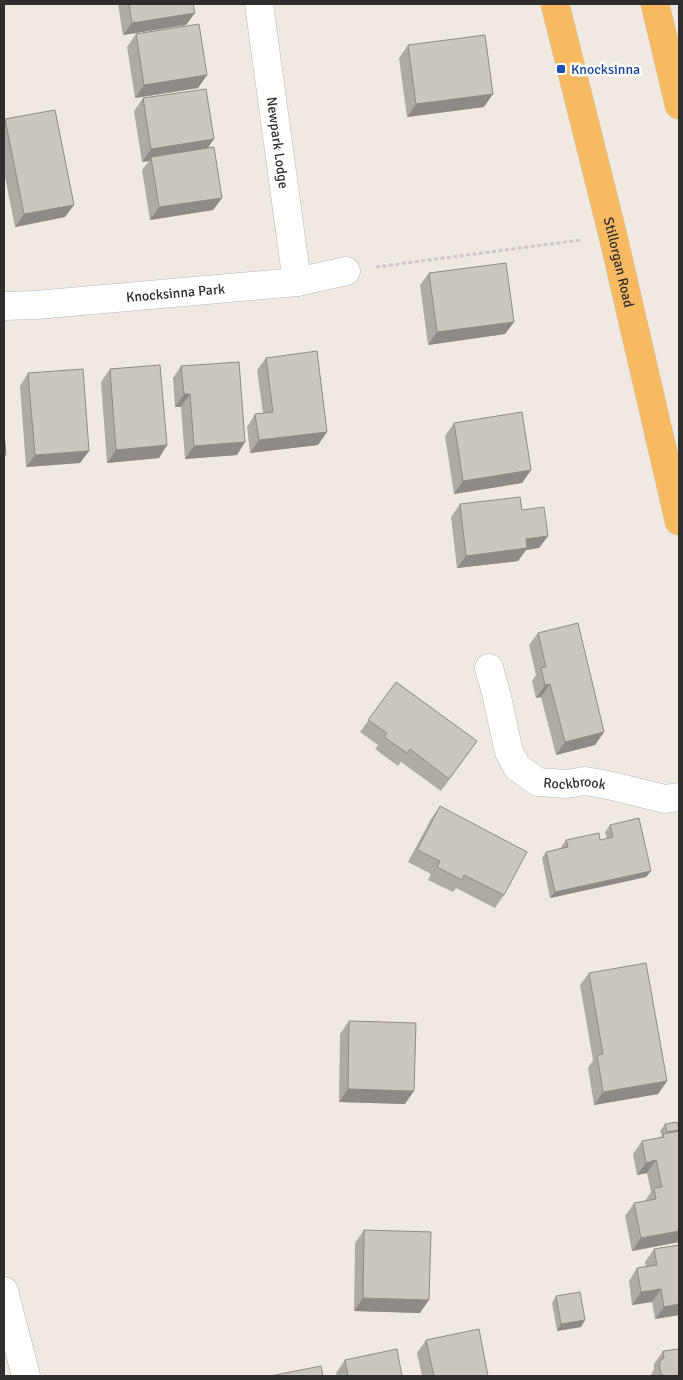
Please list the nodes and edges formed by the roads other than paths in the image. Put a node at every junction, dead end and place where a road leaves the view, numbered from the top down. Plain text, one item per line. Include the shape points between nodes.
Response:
1 (259, 4) edge
2 (555, 4) edge
3 (655, 4) edge
4 (679, 105) edge
5 (346, 271) road end
6 (296, 282) junction
7 (4, 306) edge
8 (679, 521) edge
9 (489, 668) dead end
10 (679, 797) edge
11 (4, 1291) edge
12 (18, 1374) edge

1 - 6 street, Newpark Lodge
2 - 8 highway, Stillorgan Road
3 - 4 highway
5 - 6 street, Knocksinna Park
6 - 7 street, Knocksinna Park
9 - 10 street, Rockbrook via 509,752 517,767 538,782 566,784 585,781 665,799
11 - 12 street

